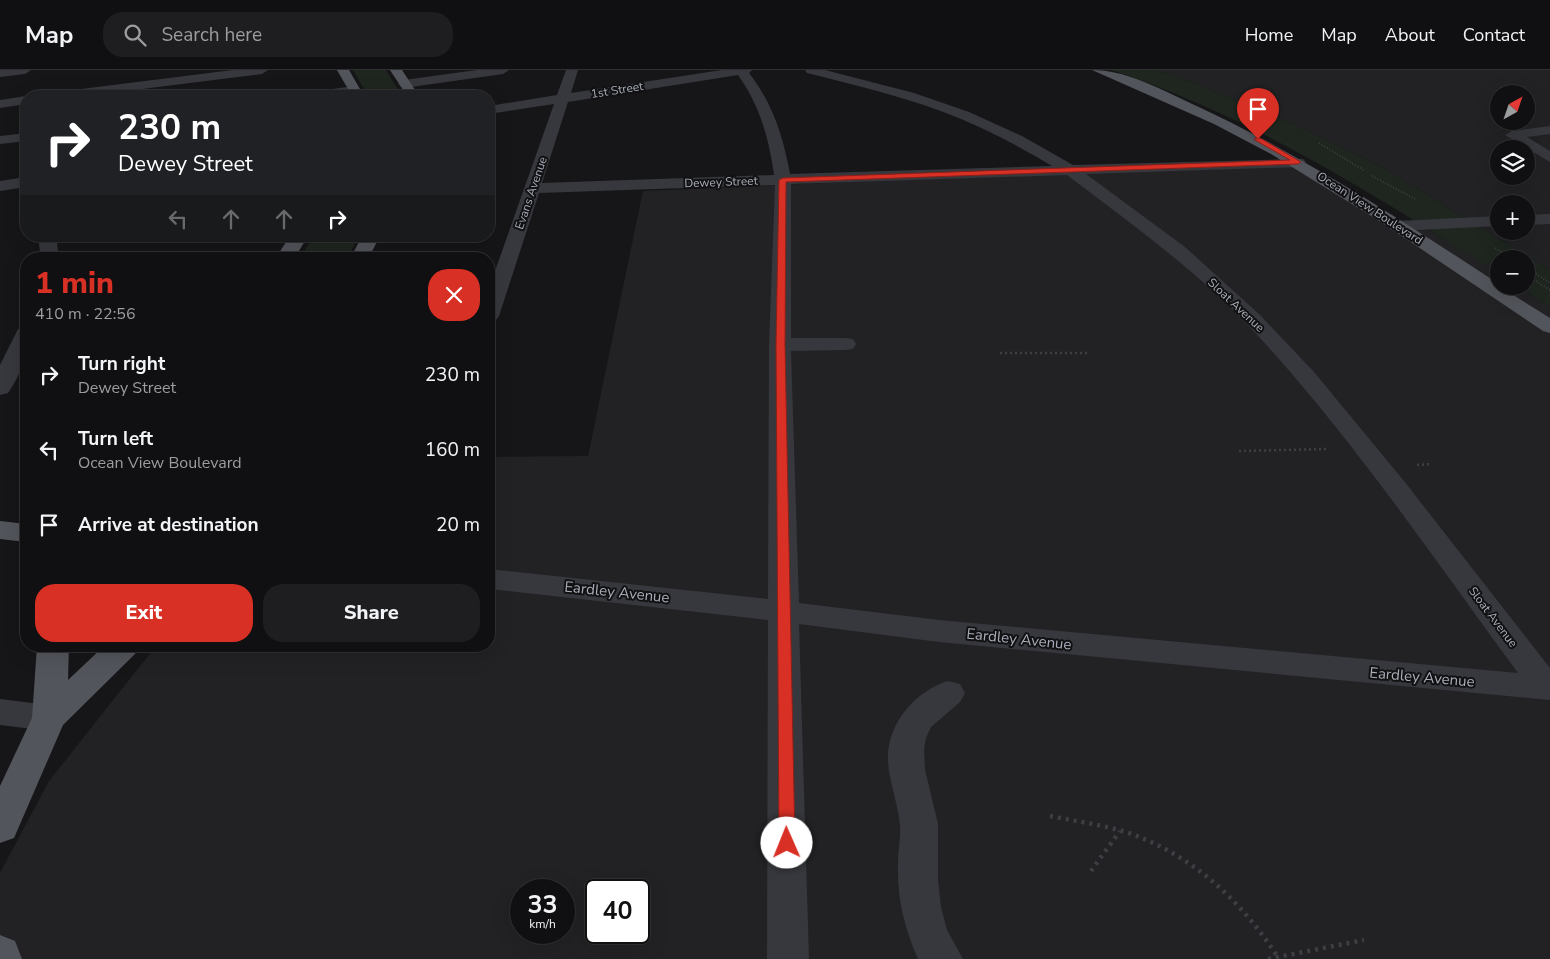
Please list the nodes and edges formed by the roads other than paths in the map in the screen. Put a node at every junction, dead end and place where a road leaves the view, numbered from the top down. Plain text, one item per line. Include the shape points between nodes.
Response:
1 (25, 70) edge
2 (262, 70) edge
3 (343, 70) edge
4 (396, 70) edge
5 (503, 70) edge
6 (572, 70) edge
7 (743, 70) edge
8 (812, 70) edge
9 (1098, 70) edge
10 (0, 73) edge
11 (404, 84) junction
12 (104, 90) edge
13 (354, 90) edge
14 (408, 90) edge
15 (563, 99) junction
16 (20, 101) edge
17 (0, 104) edge
18 (495, 109) edge
19 (1550, 130) edge
20 (1512, 136) junction
21 (20, 137) edge
22 (0, 140) edge
23 (1550, 141) edge
24 (1550, 157) edge
25 (1298, 162) junction
26 (1070, 170) junction
27 (783, 180) junction
28 (20, 183) edge
29 (0, 186) edge
30 (533, 188) junction
31 (1550, 219) edge
32 (1535, 220) edge
33 (1490, 221) edge
34 (1397, 226) junction
35 (495, 299) edge
36 (1550, 327) edge
37 (845, 344) dead end
38 (780, 345) junction
39 (20, 346) edge
40 (0, 388) edge
41 (0, 530) edge
42 (20, 532) edge
43 (495, 580) edge
44 (783, 610) junction
45 (53, 652) edge
46 (118, 652) edge
47 (1548, 688) edge
48 (948, 693) dead end
49 (0, 712) edge
50 (50, 718) junction
51 (0, 827) edge
52 (0, 955) edge
53 (1, 959) edge
54 (788, 959) edge
55 (942, 959) edge

1 - 10 street
2 - 12 street
3 - 13 main road
4 - 11 main road
5 - 11 street
6 - 15 street, Evans Avenue
7 - 15 street, 1st Street
7 - 27 street via 768,115 777,141
8 - 26 street, Sloat Avenue via 883,88 964,115 1016,139
9 - 25 main road, Ocean View Boulevard via 1196,108
11 - 14 main road
15 - 18 street, 1st Street
15 - 30 street, Evans Avenue
16 - 17 street
19 - 20 street
20 - 23 street
20 - 24 street
21 - 22 street
25 - 26 street, Dewey Street
25 - 34 main road, Ocean View Boulevard
26 - 27 street, Dewey Street
26 - 47 street, Sloat Avenue via 1178,251 1253,319 1306,377 1395,487
27 - 30 street, Dewey Street
27 - 38 street
28 - 29 street
30 - 35 street, Evans Avenue
31 - 32 street
33 - 34 street
34 - 36 main road, Ocean View Boulevard
37 - 38 street
38 - 44 street
39 - 40 street
41 - 42 main road
43 - 44 street, Eardley Avenue
44 - 47 street, Eardley Avenue via 939,631
44 - 54 street
45 - 50 main road
46 - 50 main road
48 - 55 street via 915,723 908,736 906,753 919,826 917,874 920,910 928,937
49 - 50 street
50 - 51 main road
52 - 53 main road

